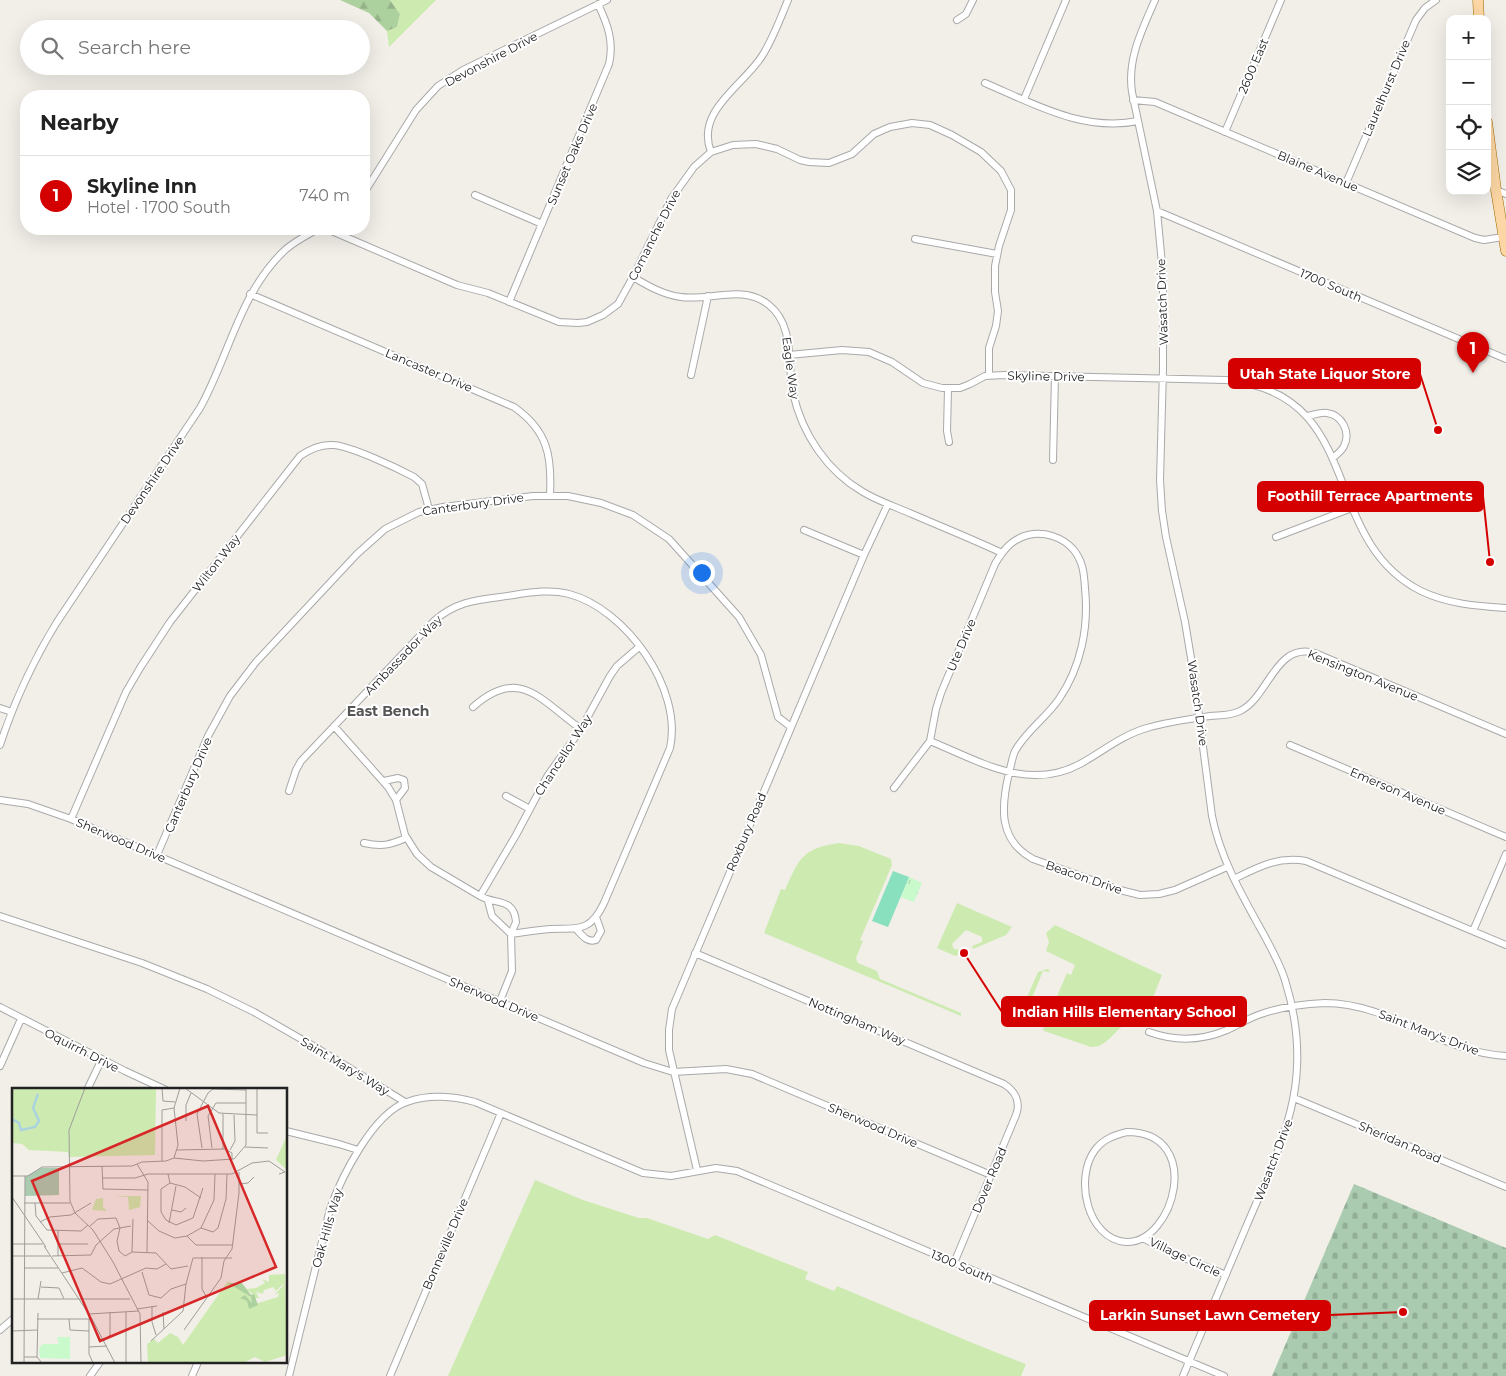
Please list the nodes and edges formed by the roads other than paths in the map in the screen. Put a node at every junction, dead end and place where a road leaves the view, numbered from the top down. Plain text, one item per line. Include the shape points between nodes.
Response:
1 (607, 0) edge
2 (788, 0) edge
3 (973, 0) edge
4 (1066, 0) edge
5 (1155, 0) edge
6 (1281, 0) edge
7 (1436, 0) edge
8 (1478, 0) edge
9 (598, 4) junction
10 (1479, 15) edge
11 (957, 20) dead end
12 (985, 83) dead end
13 (1024, 99) junction
14 (1133, 100) junction
15 (1138, 121) junction
16 (1225, 132) junction
17 (1491, 150) edge
18 (711, 152) junction
19 (370, 183) edge
20 (1346, 183) junction
21 (1496, 190) junction
22 (1506, 194) edge
23 (475, 195) dead end
24 (1156, 211) junction
25 (542, 224) junction
26 (308, 235) edge
27 (340, 235) edge
28 (1503, 237) junction
29 (915, 239) dead end
30 (1506, 251) edge
31 (997, 254) junction
32 (632, 278) junction
33 (250, 294) junction
34 (708, 296) junction
35 (509, 302) junction
36 (789, 355) junction
37 (1506, 359) edge
38 (691, 375) dead end
39 (989, 375) junction
40 (1055, 376) junction
41 (1163, 378) junction
42 (948, 389) junction
43 (1307, 416) junction
44 (949, 442) dead end
45 (1334, 458) junction
46 (1053, 460) dead end
47 (550, 495) junction
48 (888, 504) junction
49 (1352, 508) junction
50 (429, 509) junction
51 (804, 530) dead end
52 (1276, 537) dead end
53 (1002, 552) junction
54 (864, 555) junction
55 (1506, 608) edge
56 (639, 647) junction
57 (472, 707) dead end
58 (0, 708) edge
59 (12, 712) junction
60 (1201, 718) junction
61 (334, 726) junction
62 (791, 727) junction
63 (581, 729) junction
64 (1506, 734) edge
65 (930, 741) junction
66 (0, 745) edge
67 (1290, 745) dead end
68 (1009, 773) junction
69 (384, 781) junction
70 (894, 788) dead end
71 (288, 791) dead end
72 (506, 796) dead end
73 (0, 800) edge
74 (396, 800) junction
75 (530, 809) junction
76 (71, 819) junction
77 (1506, 837) edge
78 (406, 838) junction
79 (364, 843) dead end
80 (1506, 854) edge
81 (158, 855) junction
82 (1227, 867) junction
83 (1234, 879) junction
84 (480, 896) junction
85 (488, 901) junction
86 (0, 916) edge
87 (596, 917) junction
88 (576, 929) junction
89 (1473, 931) junction
90 (511, 934) junction
91 (1506, 945) edge
92 (695, 953) junction
93 (500, 1001) junction
94 (1292, 1006) junction
95 (0, 1007) edge
96 (21, 1019) junction
97 (1149, 1032) dead end
98 (1506, 1056) edge
99 (102, 1060) junction
100 (0, 1066) edge
101 (674, 1072) junction
102 (88, 1088) edge
103 (162, 1088) edge
104 (1015, 1096) joint
105 (1294, 1098) junction
106 (404, 1102) junction
107 (501, 1112) junction
108 (288, 1131) edge
109 (358, 1150) junction
110 (697, 1170) junction
111 (991, 1175) junction
112 (1506, 1187) edge
113 (1143, 1238) junction
114 (954, 1263) junction
115 (1226, 1275) junction
116 (12, 1320) edge
117 (0, 1330) edge
118 (1189, 1362) junction
119 (99, 1364) edge
120 (197, 1364) edge
121 (90, 1376) edge
122 (192, 1376) edge
123 (289, 1376) edge
124 (390, 1376) edge
125 (1183, 1376) edge
126 (1224, 1376) edge

1 - 9 street, Devonshire Drive
2 - 18 street via 761,58 713,115 707,137
3 - 11 street via 966,14
4 - 13 street
5 - 14 street, Wasatch Drive via 1133,58
6 - 16 street, 2600 East
7 - 20 street, Laurelhurst Drive via 1420,13 1413,26
8 - 10 main road
9 - 19 street, Devonshire Drive via 462,70 438,86 416,110
9 - 25 street, Sunset Oaks Drive via 610,32 609,64
12 - 13 street
13 - 15 street via 1066,117 1088,122
14 - 15 street, Wasatch Drive
14 - 16 street, Blaine Avenue via 1155,102
15 - 24 street, Wasatch Drive
16 - 20 street, Blaine Avenue
17 - 21 main road
18 - 31 street, Comanche Drive via 733,145 756,144 800,160 829,163 852,154 874,134 890,127 912,123 930,125 981,152 1008,181 1012,210
18 - 32 street, Comanche Drive via 694,167 671,199
20 - 28 street, Blaine Avenue via 1475,238
21 - 22 street
21 - 28 main road
23 - 25 street
24 - 37 street, 1700 South
24 - 41 street, Wasatch Drive via 1164,289
25 - 35 street, Sunset Oaks Drive
26 - 33 street, Devonshire Drive via 286,249
27 - 35 street, Comanche Drive via 457,285
28 - 30 main road
29 - 31 street
31 - 39 street, Comanche Drive via 998,311 988,348
32 - 34 street, Eagle Way via 671,296
32 - 35 street, Comanche Drive via 614,308 587,322 559,322
33 - 47 street, Lancaster Drive via 514,407 529,418 544,440 550,462
33 - 59 street, Devonshire Drive via 202,403 57,622 34,661
34 - 36 street, Eagle Way via 742,294 768,304 783,323
34 - 38 street
36 - 42 street, Skyline Drive via 842,350 869,352 892,362 923,383
36 - 48 street, Eagle Way via 796,406 804,427 823,458 842,477
39 - 40 street, Skyline Drive
39 - 42 street, Skyline Drive via 965,387
40 - 41 street, Skyline Drive
40 - 46 street
41 - 43 street, Skyline Drive via 1248,383 1278,394
41 - 60 street, Wasatch Drive via 1162,510
42 - 44 street
43 - 45 street, Skyline Drive via 1319,430
43 - 45 street via 1329,413 1340,419 1346,430 1346,442
45 - 49 street, Skyline Drive
47 - 50 street, Canterbury Drive
47 - 62 street, Canterbury Drive via 585,499 618,509 646,523 678,548 743,623 761,655 778,717
48 - 53 street, Eagle Way
48 - 54 street, Roxbury Road
49 - 52 street
49 - 55 street, Skyline Drive via 1363,534 1377,554 1410,584 1450,602
50 - 76 street, Wilton Way via 422,484 414,477 350,449 325,445 300,456 154,645 120,705
50 - 81 street, Canterbury Drive via 408,516 370,540 247,672 215,723
51 - 54 street
53 - 65 street, Ute Drive via 941,693
53 - 68 street, Beacon Drive via 1014,541 1028,535 1044,534 1060,539 1080,559 1086,598 1084,636 1072,676 1052,708 1017,748
54 - 62 street, Roxbury Road
56 - 61 street, Ambassador Way via 608,614 570,594 538,592 475,600 451,608 434,621
56 - 63 street, Chancellor Way via 613,671
56 - 87 street, Ambassador Way via 662,683 671,716 672,740
57 - 63 street via 493,692 519,688 537,695
58 - 59 street
59 - 66 street, Devonshire Drive
60 - 64 street, Kensington Avenue via 1240,711 1251,703 1284,659 1293,653 1307,651
60 - 68 street, Kensington Avenue via 1136,732 1078,765 1054,774
60 - 82 street, Wasatch Drive via 1212,816
61 - 69 street
61 - 71 street, Ambassador Way via 298,765
62 - 92 street, Roxbury Road
63 - 75 street, Chancellor Way
65 - 68 street, Kensington Avenue
65 - 70 street
67 - 77 street, Emerson Avenue
68 - 82 street, Beacon Drive via 1004,793 1005,826 1018,848 1040,862 1140,895 1175,890
69 - 74 street
69 - 74 street via 404,780 406,788
72 - 75 street
73 - 76 street, Sherwood Drive via 34,806
74 - 78 street
75 - 84 street, Chancellor Way
76 - 81 street, Sherwood Drive
78 - 79 street via 381,846
78 - 84 street via 426,863
80 - 89 street
81 - 93 street, Sherwood Drive
82 - 83 street, Wasatch Drive
83 - 89 street via 1273,861 1306,861
83 - 94 street, Wasatch Drive via 1276,957
84 - 85 street
85 - 90 street via 492,916
85 - 90 street via 503,902 513,910 516,922
86 - 106 street, Saint Mary's Way via 142,963 207,989 254,1012
87 - 88 street
87 - 88 street via 601,931 596,940 586,939
88 - 90 street
89 - 91 street
90 - 93 street via 512,971
92 - 101 street, Roxbury Road via 670,1016 668,1043
92 - 104 street, Nottingham Way via 1004,1084
93 - 101 street, Sherwood Drive via 644,1063
94 - 97 street, Saint Mary's Drive via 1264,1013 1206,1037 1176,1038
94 - 98 street, Saint Mary's Drive via 1324,1004 1367,1009 1471,1050
94 - 105 street, Wasatch Drive via 1298,1043
95 - 96 street, Oquirrh Drive
96 - 99 street, Oquirrh Drive
96 - 100 street
99 - 102 street
99 - 103 street, Oquirrh Drive
101 - 110 street, Roxbury Road
101 - 111 street, Sherwood Drive via 718,1068 752,1074
104 - 111 street, Dover Road via 1018,1111
105 - 112 street, Sheridan Road
105 - 115 street, Wasatch Drive via 1280,1146
106 - 107 street via 453,1098
106 - 109 street, Oak Hills Way via 381,1121
107 - 110 street via 643,1173 671,1176
107 - 124 street, Bonneville Drive
108 - 109 street
109 - 123 street, Oak Hills Way via 338,1186 330,1210
110 - 114 street, 1300 South via 737,1171
111 - 114 street, Dover Road
113 - 113 street, Village Circle via 1127,1242 1104,1234 1087,1198 1086,1172 1094,1152 1104,1141 1127,1132 1144,1133 1158,1141 1169,1153 1175,1168 1175,1186 1168,1208
113 - 115 street, Village Circle
114 - 118 street, 1300 South
115 - 118 street, Wasatch Drive
116 - 117 street
118 - 125 street, Wasatch Drive
118 - 126 street, 1300 South
119 - 121 street
120 - 122 street

